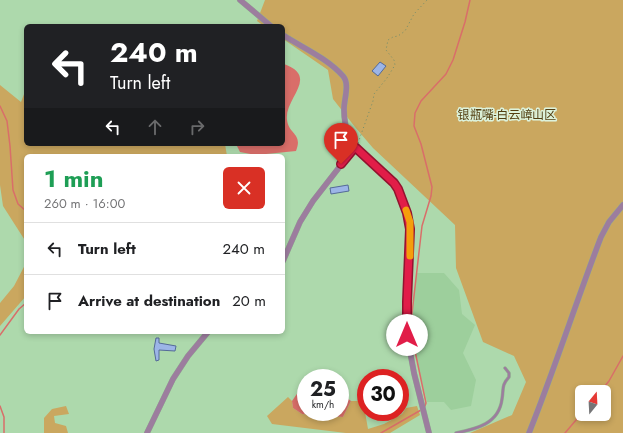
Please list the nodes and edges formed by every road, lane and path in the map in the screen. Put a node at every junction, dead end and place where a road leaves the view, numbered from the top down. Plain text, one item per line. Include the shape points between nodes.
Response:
1 (240, 0) edge
2 (427, 0) edge
3 (269, 24) edge
4 (285, 36) edge
5 (355, 147) junction
6 (623, 205) edge
7 (285, 256) edge
8 (206, 334) edge
9 (505, 368) dead end
10 (147, 433) edge
11 (429, 433) edge
12 (456, 433) edge
13 (529, 433) edge

1 - 3 street
2 - 5 path via 414,14 405,32 388,40 386,50 395,61 395,65 374,94
4 - 5 street via 316,54 345,79 345,121 349,138
5 - 7 street via 313,201 300,222
5 - 11 street via 394,183 410,222 407,335
6 - 13 street via 601,237
8 - 10 street via 173,379
9 - 12 lane via 509,376 502,386 498,413 482,426

